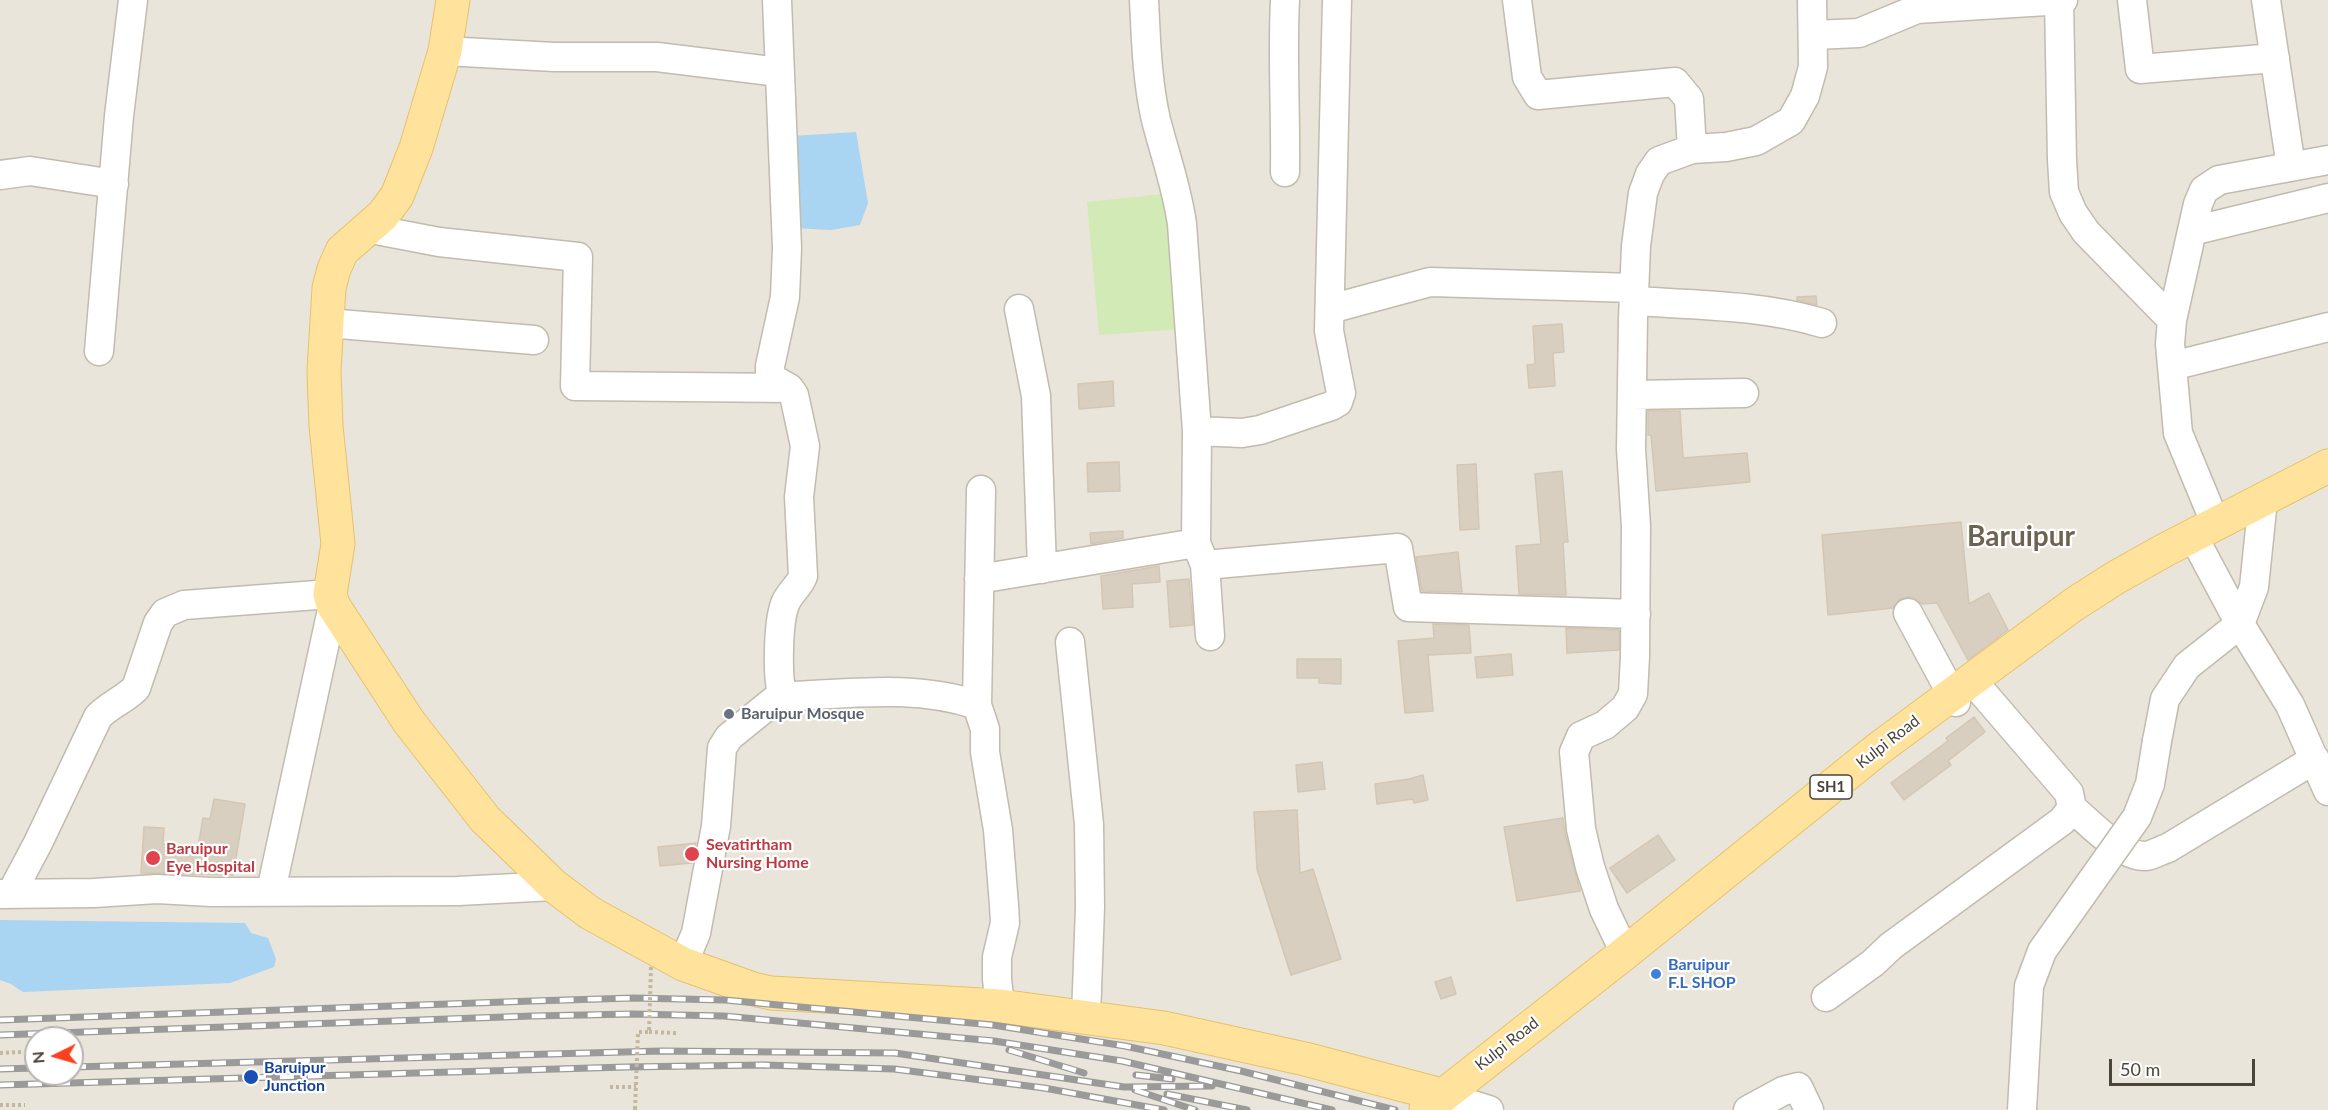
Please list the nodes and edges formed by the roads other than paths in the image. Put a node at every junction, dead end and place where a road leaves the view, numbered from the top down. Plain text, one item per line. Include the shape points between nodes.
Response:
1 (133, 0) edge
2 (453, 0) edge
3 (777, 0) edge
4 (1144, 0) edge
5 (1285, 0) edge
6 (1337, 0) edge
7 (1517, 0) edge
8 (1812, 0) edge
9 (2061, 0) edge
10 (2132, 0) edge
11 (2266, 0) edge
12 (1814, 35) junction
13 (445, 51) junction
14 (2275, 58) junction
15 (779, 72) junction
16 (1692, 149) junction
17 (2328, 160) edge
18 (2291, 167) junction
19 (1285, 172) dead end
20 (0, 175) edge
21 (114, 184) junction
22 (2328, 198) edge
23 (366, 228) junction
24 (2192, 231) junction
25 (1634, 294) junction
26 (1018, 309) dead end
27 (1330, 309) junction
28 (2172, 321) junction
29 (327, 322) junction
30 (1822, 323) dead end
31 (2328, 327) edge
32 (534, 340) dead end
33 (99, 351) dead end
34 (2172, 366) junction
35 (789, 388) junction
36 (1744, 393) dead end
37 (1632, 395) junction
38 (1197, 431) junction
39 (2328, 466) edge
40 (981, 490) dead end
41 (2263, 500) junction
42 (2204, 531) junction
43 (1201, 554) junction
44 (1042, 569) junction
45 (979, 579) junction
46 (332, 600) junction
47 (1908, 613) dead end
48 (1636, 614) junction
49 (2241, 624) junction
50 (1210, 636) dead end
51 (1070, 642) dead end
52 (1959, 692) junction
53 (782, 694) junction
54 (977, 705) junction
55 (2315, 759) junction
56 (2328, 791) edge
57 (2072, 808) junction
58 (554, 885) junction
59 (271, 891) junction
60 (6, 893) edge
61 (1625, 953) junction
62 (683, 964) junction
63 (1826, 997) dead end
64 (1000, 1005) junction
65 (1086, 1017) junction
66 (1433, 1102) edge
67 (1489, 1110) edge
68 (1748, 1110) edge
69 (1809, 1110) edge
70 (2022, 1110) edge

1 - 21 street
2 - 13 main road
3 - 15 street
4 - 38 street via 1152,99 1178,193 1182,224
5 - 19 street
6 - 27 street
7 - 16 street via 1527,77 1538,96 1675,82 1689,99
8 - 12 street
9 - 12 street via 1917,9 1859,33
9 - 28 street via 2064,192 2086,232
10 - 14 street via 2140,69
11 - 14 street
12 - 16 street via 1805,96 1791,121 1756,141
13 - 15 street via 657,57
13 - 23 main road via 397,196 383,215
14 - 18 street
15 - 35 street via 787,248 785,297 770,366 773,379
16 - 25 street via 1659,161 1650,174 1643,193
17 - 18 street
18 - 24 street via 2220,180 2204,190
20 - 21 street via 30,171
21 - 33 street
22 - 24 street
23 - 29 main road via 342,251 334,269 328,288
23 - 35 street via 440,242 578,257 575,386
24 - 28 street
25 - 27 street via 1445,281
25 - 30 street via 1788,313
25 - 37 street
26 - 44 street via 1036,396
27 - 38 street via 1330,340 1341,393 1338,402 1260,430
28 - 34 street
29 - 32 street
29 - 46 main road via 326,426 338,544
31 - 34 street
34 - 42 street via 2178,433
35 - 53 street via 799,411 806,446 799,496 803,576 785,604 778,663
36 - 37 street
37 - 48 street
38 - 43 street
39 - 41 main road, Kulpi Road / SH1
40 - 45 street
41 - 42 main road, Kulpi Road / SH1
41 - 49 street via 2254,587
42 - 49 street
42 - 52 main road, Kulpi Road / SH1 via 2073,605
43 - 44 street
43 - 48 street via 1398,548 1408,608
43 - 50 street
44 - 45 street
45 - 54 street
46 - 58 main road via 409,722 460,789 492,826
46 - 59 street
46 - 60 street via 184,605 165,613 136,688 98,717 38,843
47 - 52 street
48 - 61 street via 1633,694 1625,708 1605,725 1581,736 1574,752 1581,829 1590,867
49 - 55 street via 2290,705
49 - 70 street, bridge via 2187,666 2166,699 2150,784 2137,817 2042,951 2029,986
51 - 65 street via 1089,824
52 - 57 street via 2069,793
52 - 61 main road, Kulpi Road / SH1 via 1878,749
53 - 54 street via 917,693
53 - 62 street via 729,736 722,748 714,837 696,933
54 - 64 street via 985,729 1004,905 1005,923 997,957
55 - 56 street
55 - 57 street via 2168,848 2148,856 2119,848
57 - 63 street via 2062,821
58 - 59 street via 458,891
58 - 62 main road via 609,925
59 - 60 street
61 - 66 main road, Kulpi Road / SH1
62 - 64 main road via 771,993
64 - 65 main road
65 - 66 main road via 1207,1036
66 - 67 street
68 - 69 street via 1798,1087

